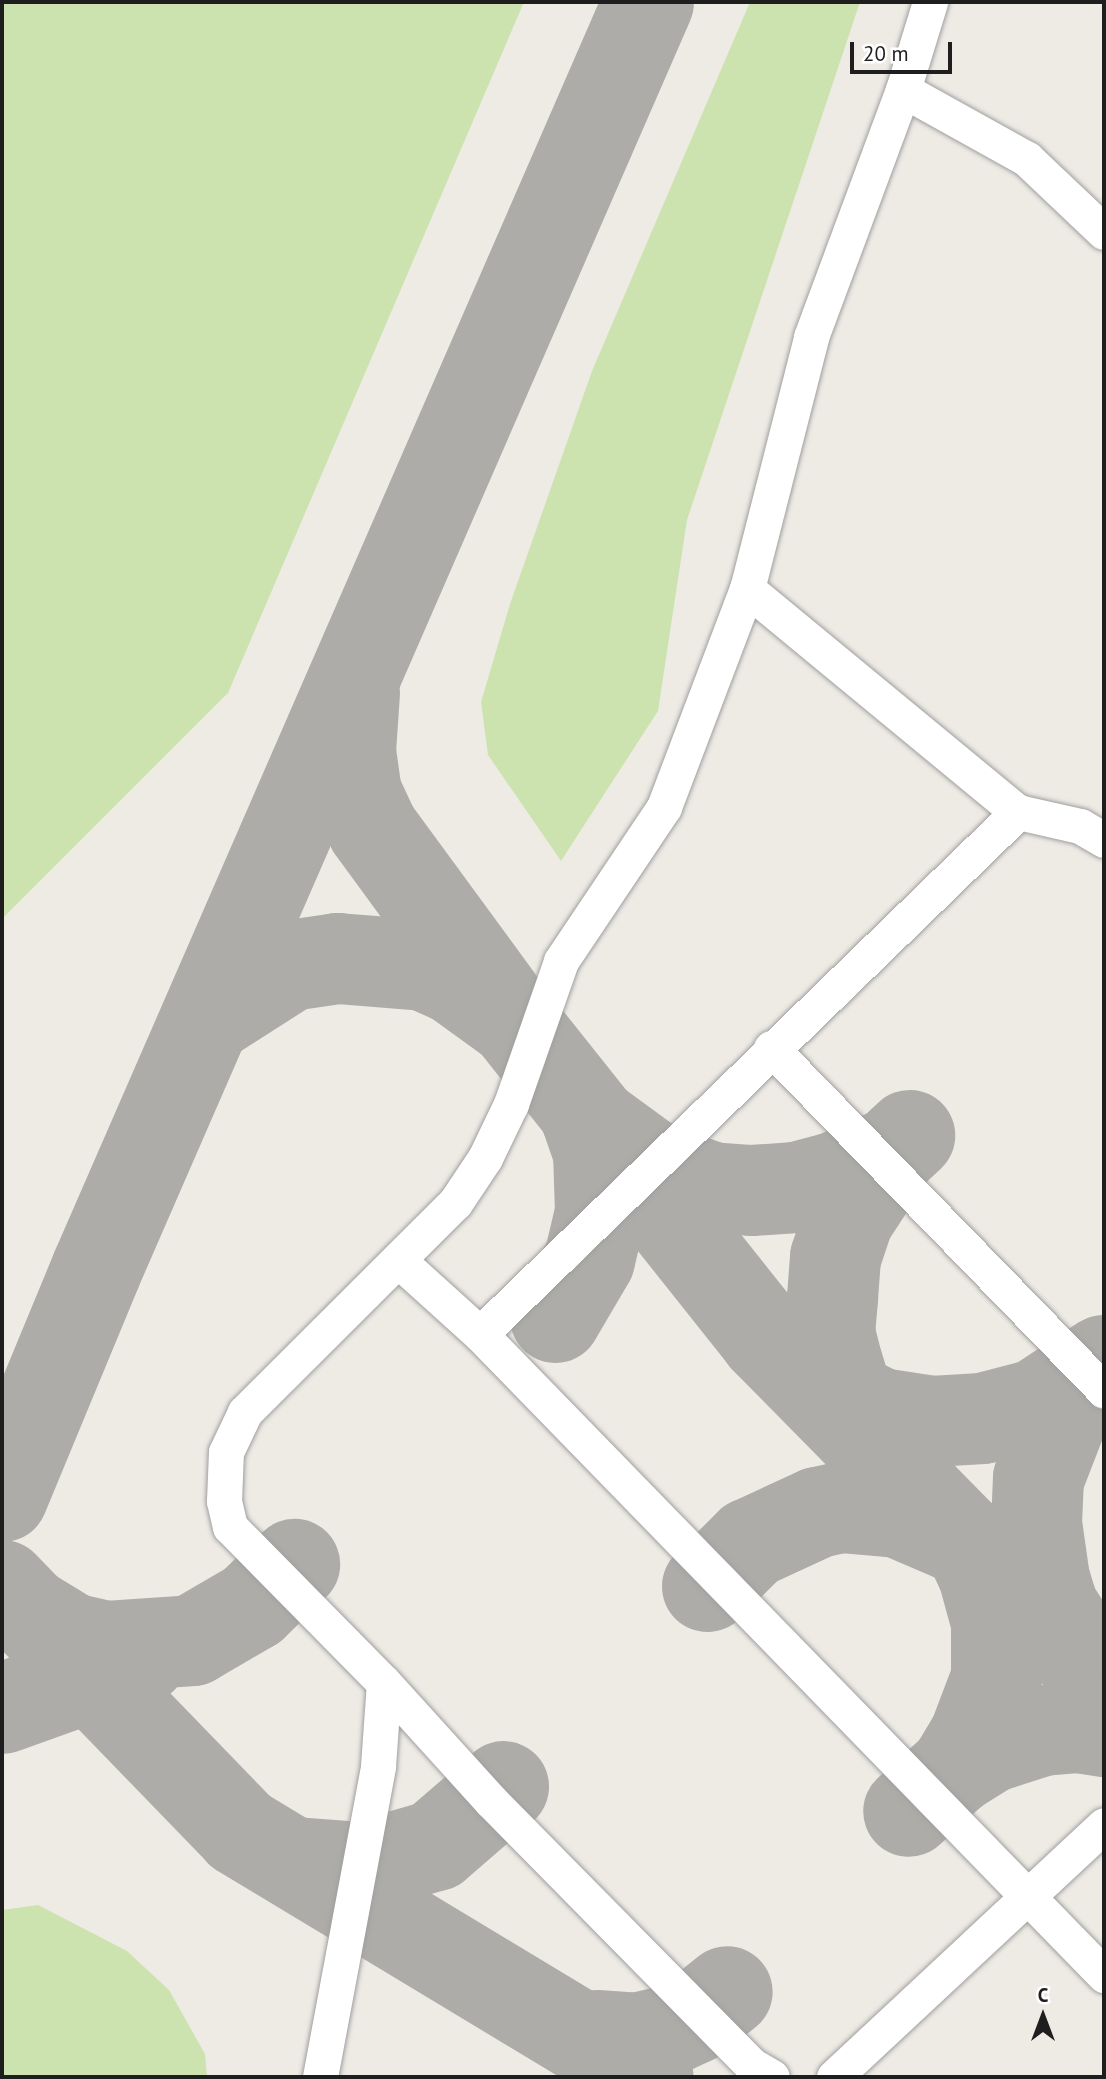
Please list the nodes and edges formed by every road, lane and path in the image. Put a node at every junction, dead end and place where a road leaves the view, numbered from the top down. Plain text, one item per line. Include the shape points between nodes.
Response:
1 (930, 2) edge
2 (902, 90) junction
3 (1104, 232) edge
4 (747, 589) junction
5 (1018, 812) junction
6 (1104, 840) edge
7 (771, 1048) junction
8 (398, 1260) junction
9 (480, 1334) junction
10 (1104, 1391) edge
11 (384, 1683) junction
12 (1104, 1825) edge
13 (1025, 1896) junction
14 (1104, 1975) edge
15 (320, 2077) edge
16 (772, 2077) edge
17 (834, 2077) edge

1 - 2 lane
2 - 3 lane via 1027,159
2 - 4 lane via 811,337
4 - 5 lane
4 - 8 lane via 664,807 561,961 512,1104 485,1158 455,1203
5 - 6 lane via 1080,826
5 - 7 lane
7 - 9 lane via 639,1183
7 - 10 lane
8 - 9 lane
8 - 11 lane via 245,1412 226,1452 224,1476 230,1527
9 - 13 lane
11 - 15 lane via 378,1766
11 - 16 lane via 490,1800 751,2065
12 - 13 lane
13 - 14 lane
13 - 17 lane

